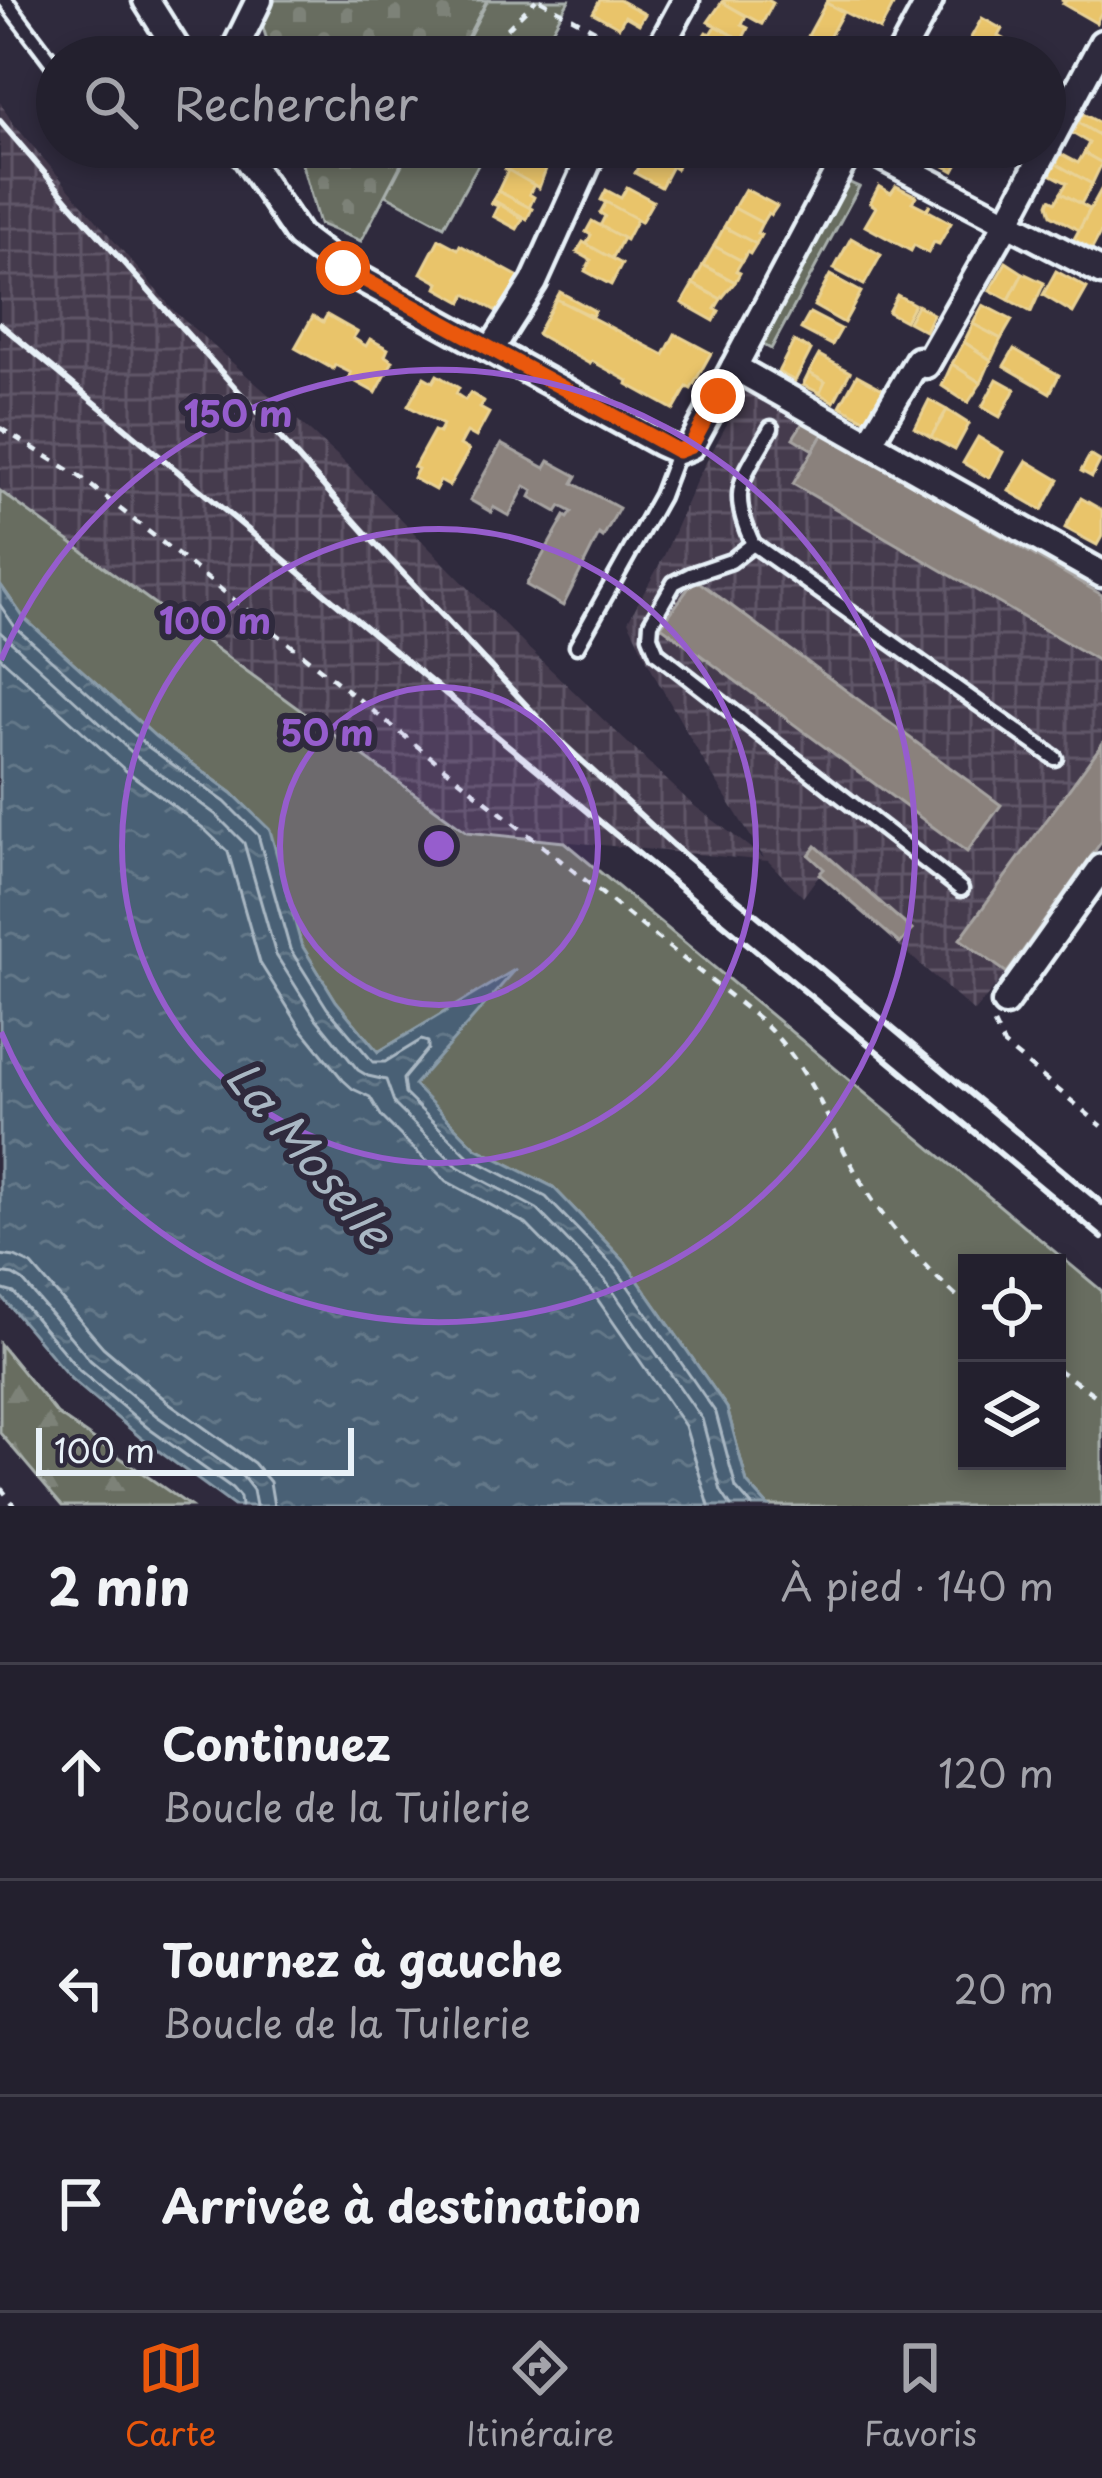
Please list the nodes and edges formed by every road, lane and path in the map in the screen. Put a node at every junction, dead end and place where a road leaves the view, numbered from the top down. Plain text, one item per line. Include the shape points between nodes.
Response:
1 (4, 0) edge
2 (146, 0) edge
3 (259, 0) edge
4 (538, 0) edge
5 (686, 0) edge
6 (930, 0) edge
7 (169, 36) edge
8 (241, 36) edge
9 (500, 36) edge
10 (604, 36) edge
11 (666, 36) edge
12 (910, 36) edge
13 (36, 42) edge
14 (1102, 43) edge
15 (1066, 111) edge
16 (253, 168) edge
17 (586, 168) edge
18 (840, 168) edge
19 (903, 168) edge
20 (1036, 168) edge
21 (1007, 223) junction
22 (1102, 272) edge
23 (492, 349) junction
24 (734, 367) junction
25 (0, 428) edge
26 (771, 428) dead end
27 (868, 443) junction
28 (678, 451) junction
29 (753, 544) junction
30 (1102, 574) edge
31 (577, 646) dead end
32 (1055, 758) dead end
33 (1102, 867) edge
34 (961, 889) dead end
35 (1005, 1003) dead end
36 (1004, 1045) dead end
37 (1102, 1126) edge
38 (958, 1296) edge
39 (1066, 1375) edge
40 (1102, 1400) edge
41 (0, 1487) edge
42 (15, 1506) edge

1 - 13 lane
2 - 7 street
3 - 8 street
4 - 9 path
4 - 10 path
5 - 11 street
6 - 12 street
14 - 15 street
16 - 23 street via 320,253
17 - 23 street via 534,282
18 - 24 street
19 - 21 street
20 - 21 street
21 - 22 street
21 - 27 street via 926,364 918,361
23 - 28 street
24 - 27 street
24 - 28 street via 691,446
25 - 38 path via 79,476 780,1038 884,1216
26 - 29 lane via 740,483 739,513
27 - 30 street
28 - 31 lane
29 - 32 lane
29 - 34 lane via 731,562 674,584 651,622 658,653
33 - 35 street
36 - 37 path
39 - 40 path
41 - 42 path

